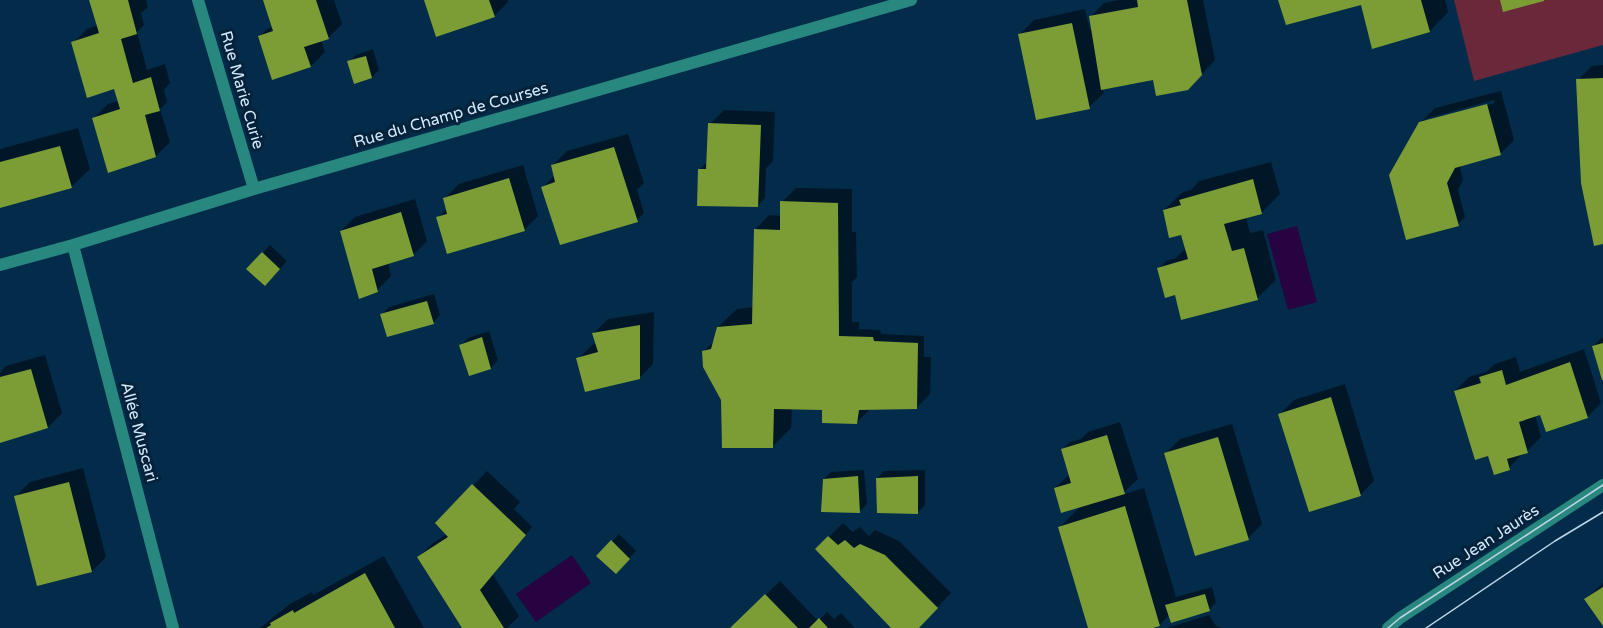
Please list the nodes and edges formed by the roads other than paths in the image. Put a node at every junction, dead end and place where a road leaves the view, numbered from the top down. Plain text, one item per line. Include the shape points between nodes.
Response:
1 (198, 0) edge
2 (911, 0) edge
3 (886, 4) edge
4 (254, 189) junction
5 (73, 245) junction
6 (0, 265) edge
7 (1603, 485) edge
8 (173, 628) edge
9 (1388, 628) edge

1 - 4 street, Rue Marie Curie
2 - 3 street, Rue du Champ de Courses
3 - 4 street, Rue du Champ de Courses
4 - 5 street, Rue du Champ de Courses
5 - 6 street, Rue du Champ de Courses
5 - 8 street, Allée Muscari
7 - 9 street, Rue Jean Jaurès

